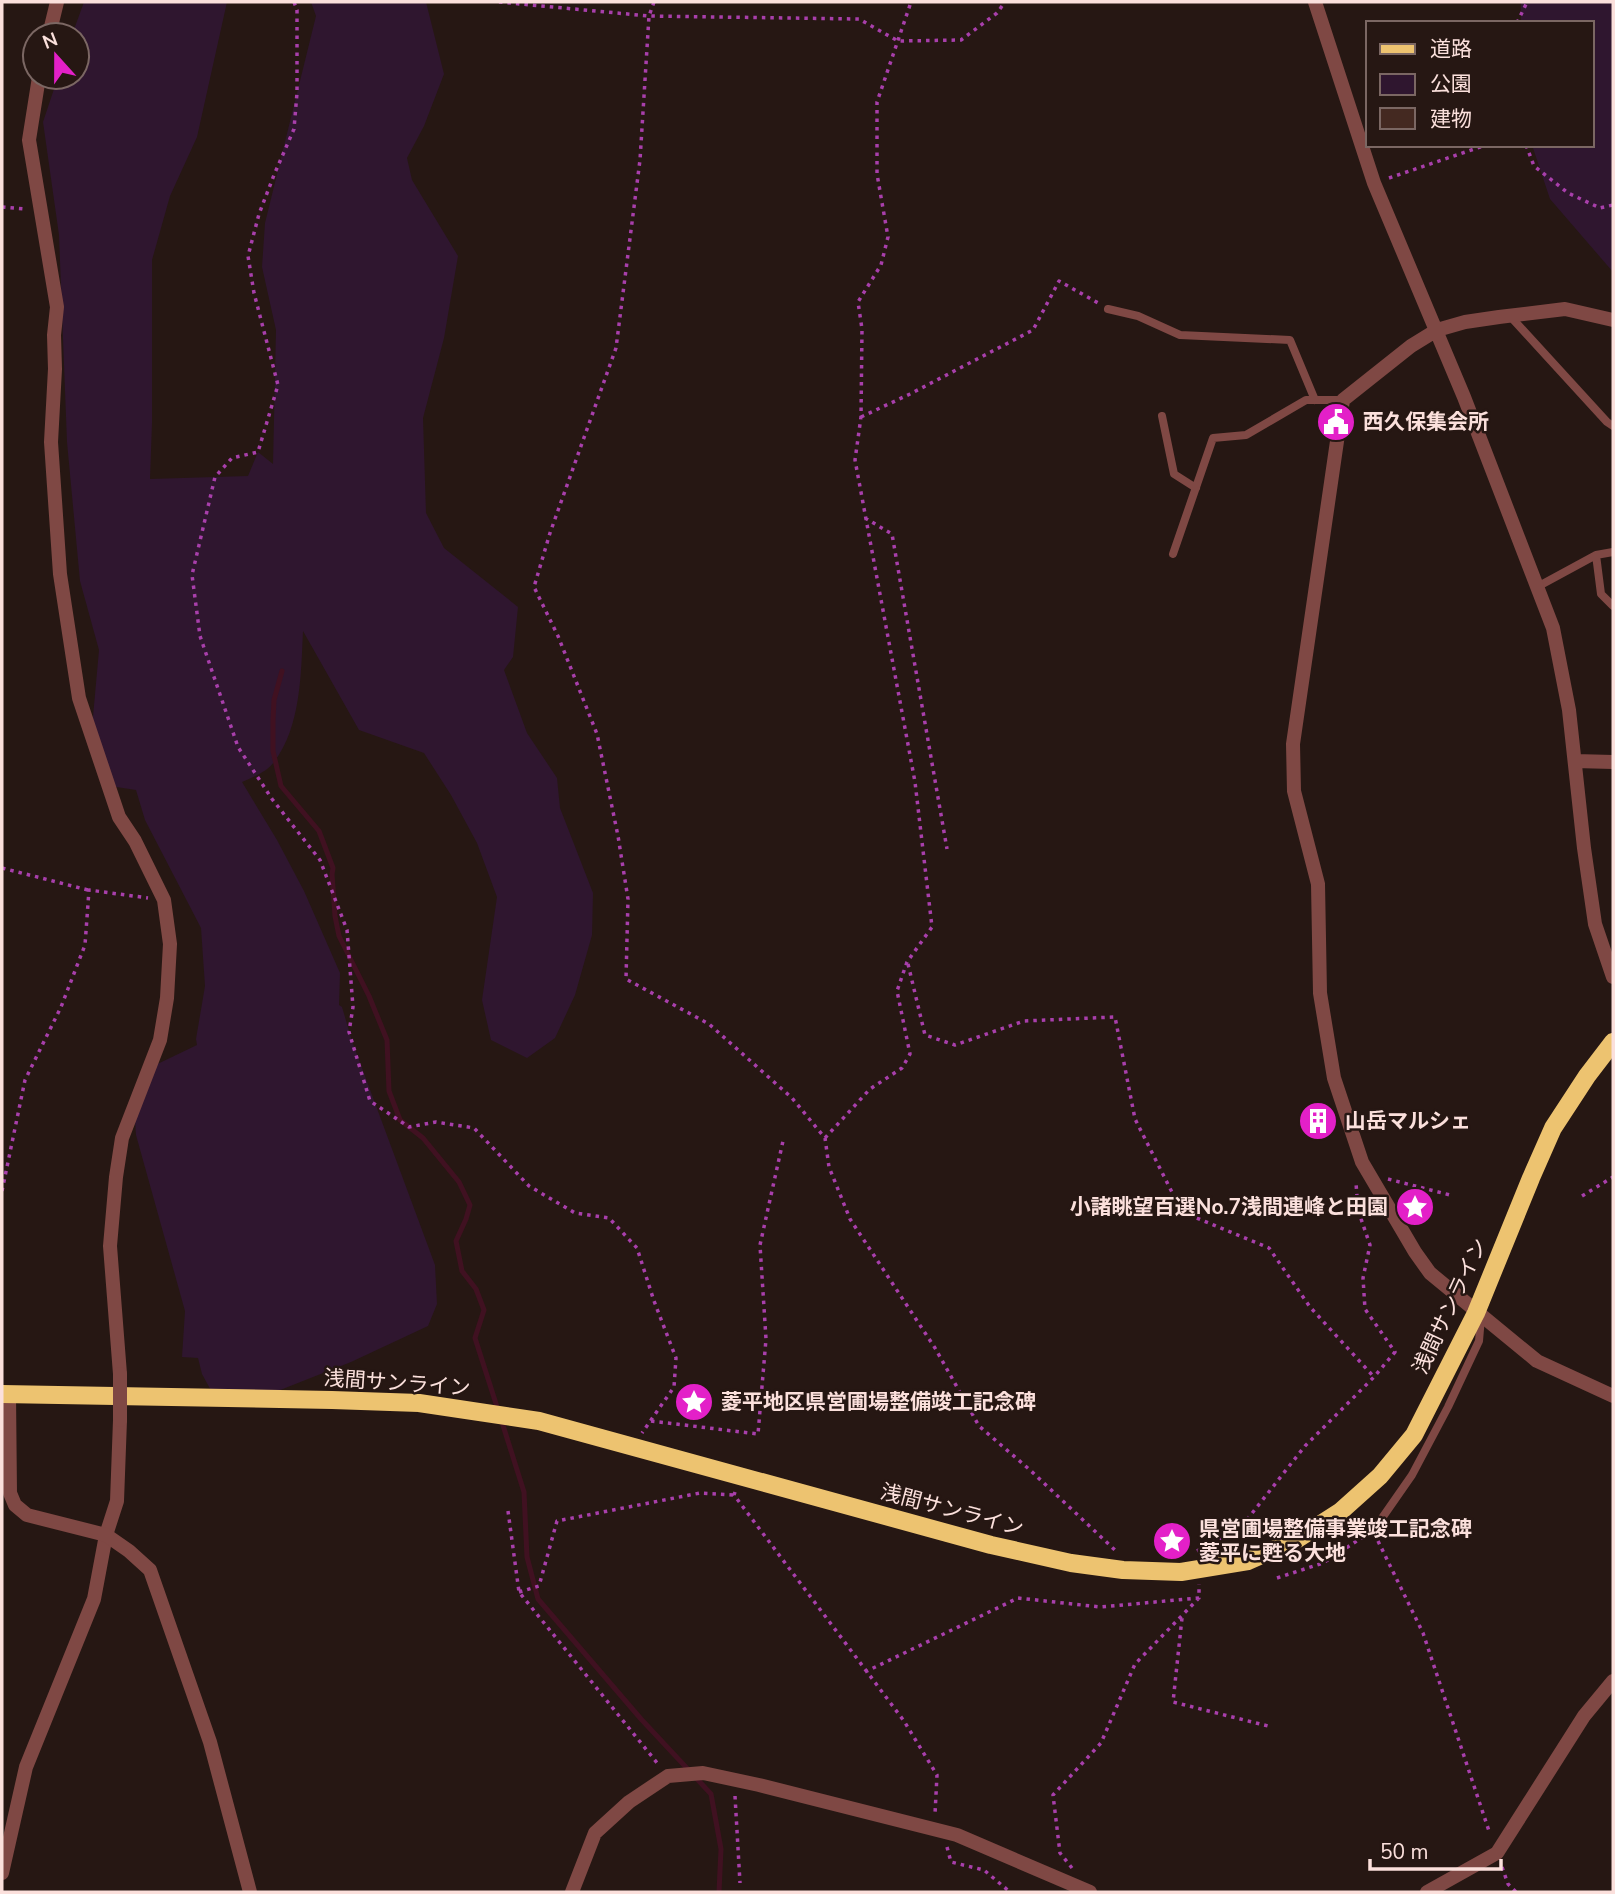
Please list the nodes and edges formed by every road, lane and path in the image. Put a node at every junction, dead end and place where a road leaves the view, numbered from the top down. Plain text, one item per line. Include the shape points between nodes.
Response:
1 (57, 2) edge
2 (294, 2) edge
3 (499, 2) edge
4 (654, 2) edge
5 (908, 2) edge
6 (1006, 2) edge
7 (1315, 2) edge
8 (1527, 2) edge
9 (649, 16) junction
10 (52, 21) edge
11 (1518, 21) edge
12 (898, 41) junction
13 (37, 91) edge
14 (1480, 147) edge
15 (1527, 147) edge
16 (1374, 183) junction
17 (1613, 205) edge
18 (2, 207) edge
19 (41, 210) junction
20 (1108, 309) joint
21 (1510, 316) junction
22 (1613, 320) edge
23 (1437, 330) junction
24 (1315, 400) junction
25 (1343, 400) junction
26 (1162, 416) dead end
27 (861, 417) junction
28 (1613, 426) edge
29 (1196, 488) junction
30 (865, 518) junction
31 (1613, 552) edge
32 (1173, 554) dead end
33 (1596, 555) junction
34 (1537, 587) junction
35 (1613, 606) edge
36 (1575, 761) junction
37 (1613, 762) edge
38 (947, 849) dead end
39 (2, 868) edge
40 (89, 890) junction
41 (164, 900) junction
42 (907, 962) junction
43 (1613, 977) edge
44 (1613, 1042) edge
45 (825, 1138) junction
46 (783, 1141) dead end
47 (1366, 1168) junction
48 (1613, 1177) edge
49 (2, 1191) edge
50 (1450, 1195) dead end
51 (1582, 1196) dead end
52 (1479, 1315) junction
53 (1374, 1377) junction
54 (5, 1394) edge
55 (1613, 1396) edge
56 (650, 1421) junction
57 (633, 1446) junction
58 (509, 1511) dead end
59 (1373, 1531) junction
60 (106, 1535) junction
61 (1195, 1552) dead end
62 (1138, 1570) junction
63 (1199, 1570) junction
64 (1277, 1578) dead end
65 (519, 1592) junction
66 (1199, 1598) junction
67 (1182, 1616) junction
68 (865, 1672) junction
69 (1613, 1681) edge
70 (1272, 1727) dead end
71 (668, 1776) junction
72 (734, 1780) junction
73 (939, 1830) junction
74 (1497, 1853) junction
75 (2, 1873) edge
76 (1076, 1873) dead end
77 (740, 1883) dead end
78 (250, 1892) edge
79 (572, 1892) edge
80 (1010, 1892) edge
81 (1090, 1892) edge
82 (1427, 1892) edge
83 (1516, 1892) edge

1 - 10 street
2 - 56 path via 294,129 248,256 278,385 258,452 232,458 215,477 192,575 200,636 239,747 320,860 347,930 353,1007 349,1032 370,1101 410,1127 436,1122 474,1128 529,1186 575,1213 608,1218 637,1248 676,1359 674,1387
3 - 9 path
4 - 9 path
5 - 12 path
6 - 12 path via 961,40
7 - 16 street
8 - 11 path
9 - 12 path via 859,19
9 - 45 path via 640,160 616,348 534,587 597,734 628,899 626,979 709,1024 792,1098
12 - 27 path via 877,102 877,174 888,237 881,265 858,302
13 - 19 street via 29,140
14 - 16 path
15 - 17 path via 1534,166 1568,193 1600,208
16 - 23 street
18 - 19 path
19 - 41 street via 57,307 51,442 60,574 79,698 119,817
20 - 24 lane via 1138,316 1180,335 1290,340
20 - 27 path via 1059,281 1033,330
21 - 22 street via 1566,309
21 - 23 street
21 - 28 lane
23 - 25 street
23 - 34 street
24 - 25 lane
24 - 29 lane via 1306,400 1246,435 1213,438
25 - 47 street via 1293,744 1294,791 1318,884 1320,993 1334,1078
26 - 29 lane via 1174,474
27 - 30 path via 855,460
29 - 32 lane
30 - 38 path via 892,534
30 - 42 path via 915,782 932,927
31 - 33 lane
33 - 34 lane
33 - 35 lane via 1601,594
34 - 36 street via 1553,628
36 - 37 street
36 - 43 street via 1595,923
39 - 40 path
40 - 41 path
40 - 49 path via 85,945 25,1080
41 - 60 street, bridge via 170,944 160,1040 122,1138 116,1177 110,1246 120,1420 117,1501
42 - 45 path via 897,991 910,1054 902,1068 870,1089
42 - 53 path via 925,1035 955,1045 1024,1021 1115,1017 1135,1119 1182,1212 1269,1248 1311,1307
44 - 52 main road, 浅間サンライン via 1553,1128
45 - 62 path via 829,1167 850,1219 979,1426
46 - 56 path via 760,1245 766,1339 758,1434
47 - 50 path
47 - 52 street via 1430,1273
47 - 53 path via 1354,1165 1359,1210 1370,1244 1363,1278 1364,1309 1395,1352
48 - 51 path
52 - 55 street via 1537,1361
52 - 59 lane via 1479,1341 1448,1407 1412,1475
52 - 63 main road, 浅間サンライン via 1414,1436 1380,1476 1341,1511 1296,1540 1248,1561
53 - 61 path via 1305,1446 1242,1526
54 - 57 main road, 浅間サンライン via 419,1403 539,1421
54 - 60 street via 10,1493 15,1505 27,1515
56 - 57 path
57 - 62 main road, 浅間サンライン via 991,1545 1071,1563
58 - 65 path
59 - 64 path via 1323,1563
59 - 74 path via 1423,1633
60 - 75 street via 94,1599 26,1767
60 - 78 street via 150,1570 210,1742
62 - 63 main road, 浅間サンライン
63 - 66 path
65 - 68 path via 539,1586 557,1521 700,1493 734,1495
65 - 71 path
66 - 67 path
66 - 68 path via 1100,1607 1018,1598
67 - 70 path via 1174,1702
67 - 76 path via 1135,1664 1101,1743 1053,1795 1060,1853
68 - 73 path via 904,1721 937,1775
69 - 74 street via 1584,1716
71 - 72 street via 704,1773
71 - 79 street via 629,1802 595,1833
72 - 73 street
72 - 77 path
73 - 80 path via 951,1861 984,1870
73 - 81 street
74 - 82 street
74 - 83 path via 1508,1884

